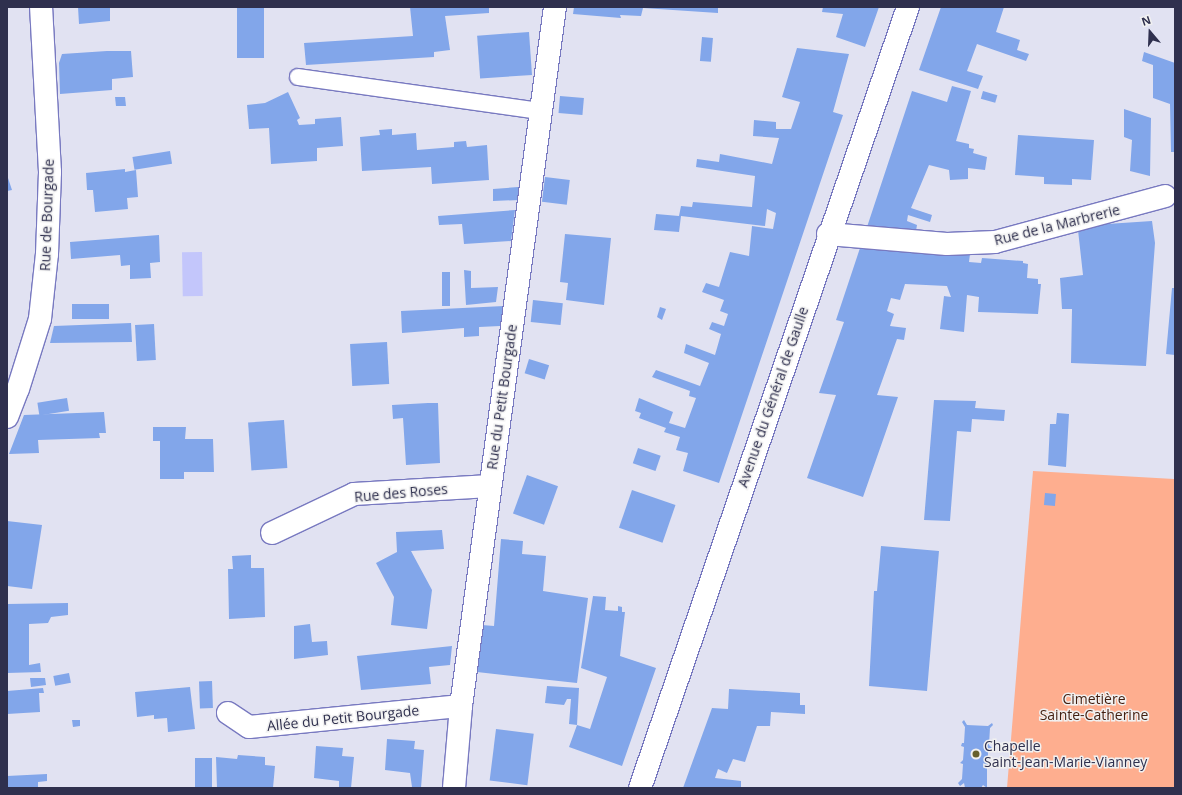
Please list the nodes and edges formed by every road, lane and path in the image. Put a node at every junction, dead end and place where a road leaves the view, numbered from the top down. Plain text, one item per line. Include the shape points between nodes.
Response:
1 (41, 7) edge
2 (555, 7) edge
3 (908, 7) edge
4 (298, 78) dead end
5 (541, 111) junction
6 (1165, 196) dead end
7 (828, 234) junction
8 (7, 417) edge
9 (490, 486) junction
10 (272, 533) dead end
11 (461, 706) junction
12 (228, 713) dead end
13 (454, 788) edge
14 (640, 788) edge

1 - 8 street, Rue de Bourgade via 50,172 47,254 40,319
2 - 5 street, Rue du Petit Bourgade
3 - 7 street, Avenue du Général de Gaulle
4 - 5 lane
5 - 9 street, Rue du Petit Bourgade
6 - 7 street, Rue de la Marbrerie via 995,242 947,244
7 - 14 street, Avenue du Général de Gaulle
9 - 10 street, Rue des Roses via 354,494
9 - 11 street, Rue du Petit Bourgade
11 - 12 street, Allée du Petit Bourgade via 250,727
11 - 13 street, Rue du Petit Bourgade

